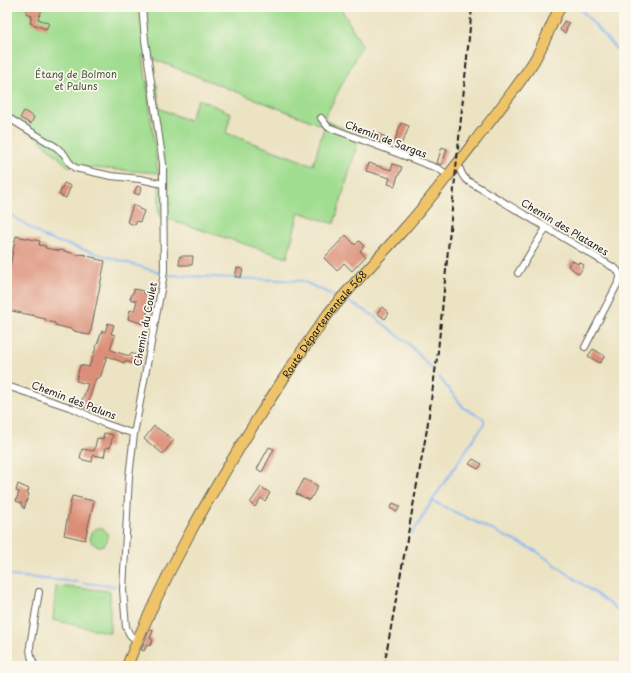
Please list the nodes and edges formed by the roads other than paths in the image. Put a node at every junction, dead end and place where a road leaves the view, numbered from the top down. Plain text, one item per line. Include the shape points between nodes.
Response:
1 (142, 7) edge
2 (560, 7) edge
3 (7, 117) edge
4 (321, 118) dead end
5 (456, 164) junction
6 (448, 175) junction
7 (163, 184) junction
8 (546, 228) junction
9 (518, 273) dead end
10 (585, 347) dead end
11 (7, 386) edge
12 (134, 434) junction
13 (39, 592) dead end
14 (137, 641) junction
15 (34, 666) edge
16 (127, 666) edge

1 - 7 street, Chemin du Coulet via 163,164
2 - 5 main road, Route Départementale 568 via 534,60
3 - 7 street via 56,147 75,168
4 - 6 street, Chemin de Sargas via 328,127
5 - 6 main road, Route Départementale 568
5 - 8 street, Chemin des Platanes via 468,182
6 - 14 main road, Route Départementale 568 via 413,219 340,300 311,338 208,499 172,566
7 - 12 street, Chemin du Coulet via 164,279
8 - 9 street
8 - 10 street, Chemin des Platanes via 616,269 620,274 619,281
11 - 12 street, Chemin des Paluns via 75,409
12 - 14 street, Chemin du Coulet via 123,590 126,627
13 - 15 street via 30,646
14 - 16 main road, Route Départementale 568

